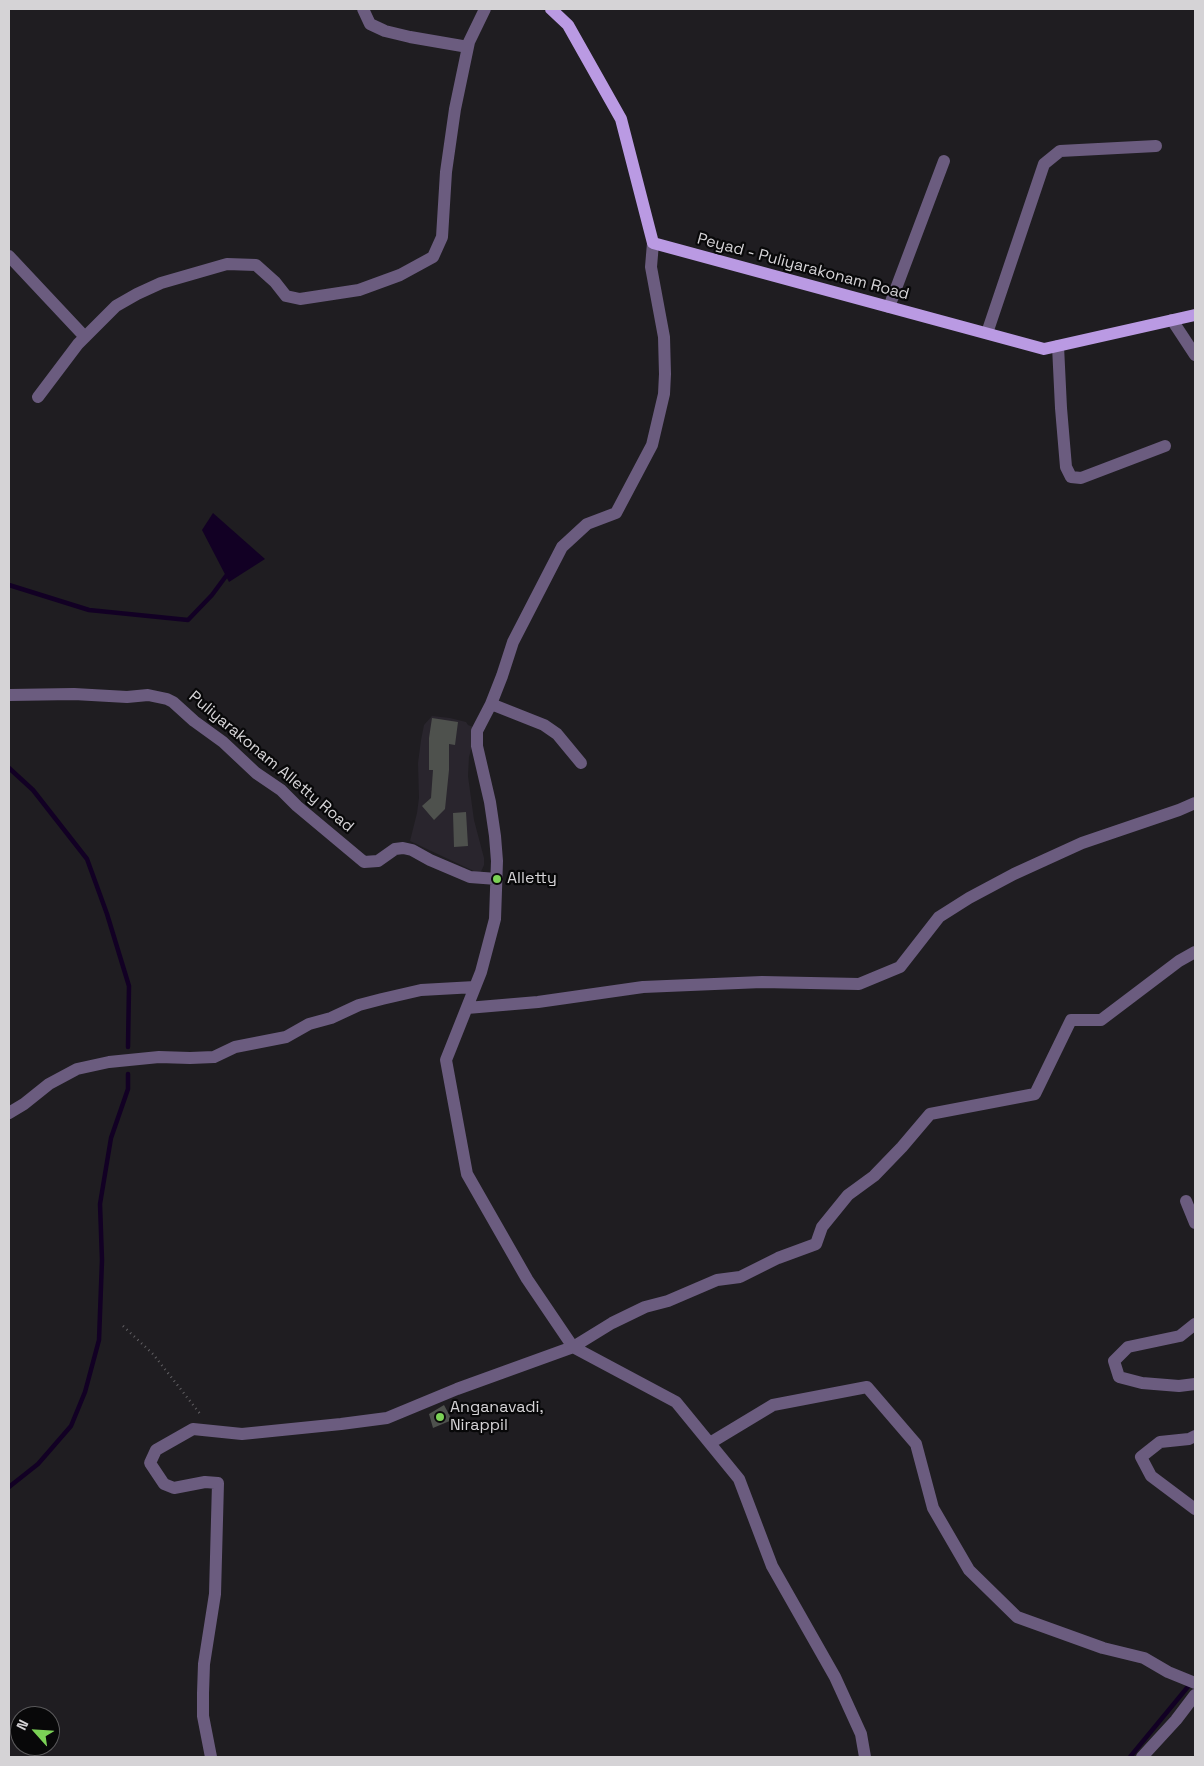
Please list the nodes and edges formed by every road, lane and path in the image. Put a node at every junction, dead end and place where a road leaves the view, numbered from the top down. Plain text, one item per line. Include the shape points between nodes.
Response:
1 (363, 9) edge
2 (485, 9) edge
3 (551, 9) edge
4 (468, 47) junction
5 (1156, 146) dead end
6 (944, 160) dead end
7 (653, 243) junction
8 (9, 256) edge
9 (889, 307) junction
10 (1195, 315) edge
11 (1172, 320) junction
12 (987, 334) junction
13 (85, 337) junction
14 (1058, 346) junction
15 (1195, 355) edge
16 (38, 397) dead end
17 (1165, 446) dead end
18 (9, 695) edge
19 (491, 704) junction
20 (581, 763) dead end
21 (1195, 803) edge
22 (497, 879) junction
23 (1195, 952) edge
24 (475, 987) junction
25 (466, 1008) junction
26 (9, 1113) edge
27 (1186, 1201) dead end
28 (1195, 1223) edge
29 (1195, 1324) edge
30 (123, 1326) dead end
31 (573, 1347) junction
32 (1195, 1384) edge
33 (212, 1431) junction
34 (1195, 1436) edge
35 (710, 1443) junction
36 (1195, 1509) edge
37 (1195, 1683) edge
38 (1195, 1696) edge
39 (211, 1757) edge
40 (865, 1757) edge
41 (1142, 1757) edge

1 - 4 street via 370,24 386,30
2 - 4 street
3 - 7 main road via 568,25 621,119
4 - 13 street via 446,172 442,237 433,257 400,275 359,290 300,299 286,296 256,265 227,264 161,283 137,294 116,306
5 - 12 street via 1060,151 1044,164
6 - 9 street
7 - 9 main road, Peyad - Puliyarakonam Road
7 - 19 street via 651,267 664,337 665,374 664,394 652,445 616,513 586,524 562,547 513,642
8 - 13 street
9 - 12 main road, Peyad - Puliyarakonam Road
10 - 11 main road, Peyad - Puliyarakonam Road
11 - 14 main road, Peyad - Puliyarakonam Road
11 - 15 street
12 - 14 main road, Peyad - Puliyarakonam Road via 1044,349
13 - 16 street
14 - 17 street via 1066,466 1071,477 1081,478
18 - 22 street, Puliyarakonam Alletty Road via 148,695 167,699 223,742 364,862 378,861 395,849 403,848 470,877
19 - 20 street via 544,725 557,734
19 - 22 street via 477,731 477,746 490,802
21 - 25 street via 1082,843 969,898 939,917 900,967 859,984 762,982 643,987 538,1002
22 - 24 street via 495,919
23 - 31 street via 1101,1020 1071,1020 1035,1094 930,1114 874,1176 848,1194 822,1227 816,1244 740,1277 717,1280 645,1307 612,1322
24 - 25 street
24 - 26 street via 422,990 359,1005 309,1024 286,1037 235,1047 214,1057 159,1057 77,1069 49,1084
25 - 31 street via 446,1060 467,1174 527,1279
27 - 28 street
29 - 32 street via 1180,1336 1128,1347 1114,1361 1119,1377 1142,1383
30 - 33 path via 153,1354
31 - 33 street via 387,1418 242,1434
31 - 35 street via 676,1402
33 - 39 street via 193,1429 156,1450 150,1463 164,1484 174,1488 204,1482 218,1483 215,1594 203,1683 203,1716
34 - 36 street via 1160,1442 1141,1457 1151,1476
35 - 37 street via 772,1405 867,1387 916,1444 933,1508 969,1570 1017,1617 1103,1648 1144,1658
35 - 40 street via 739,1479 772,1566 835,1677 861,1734
38 - 41 street

